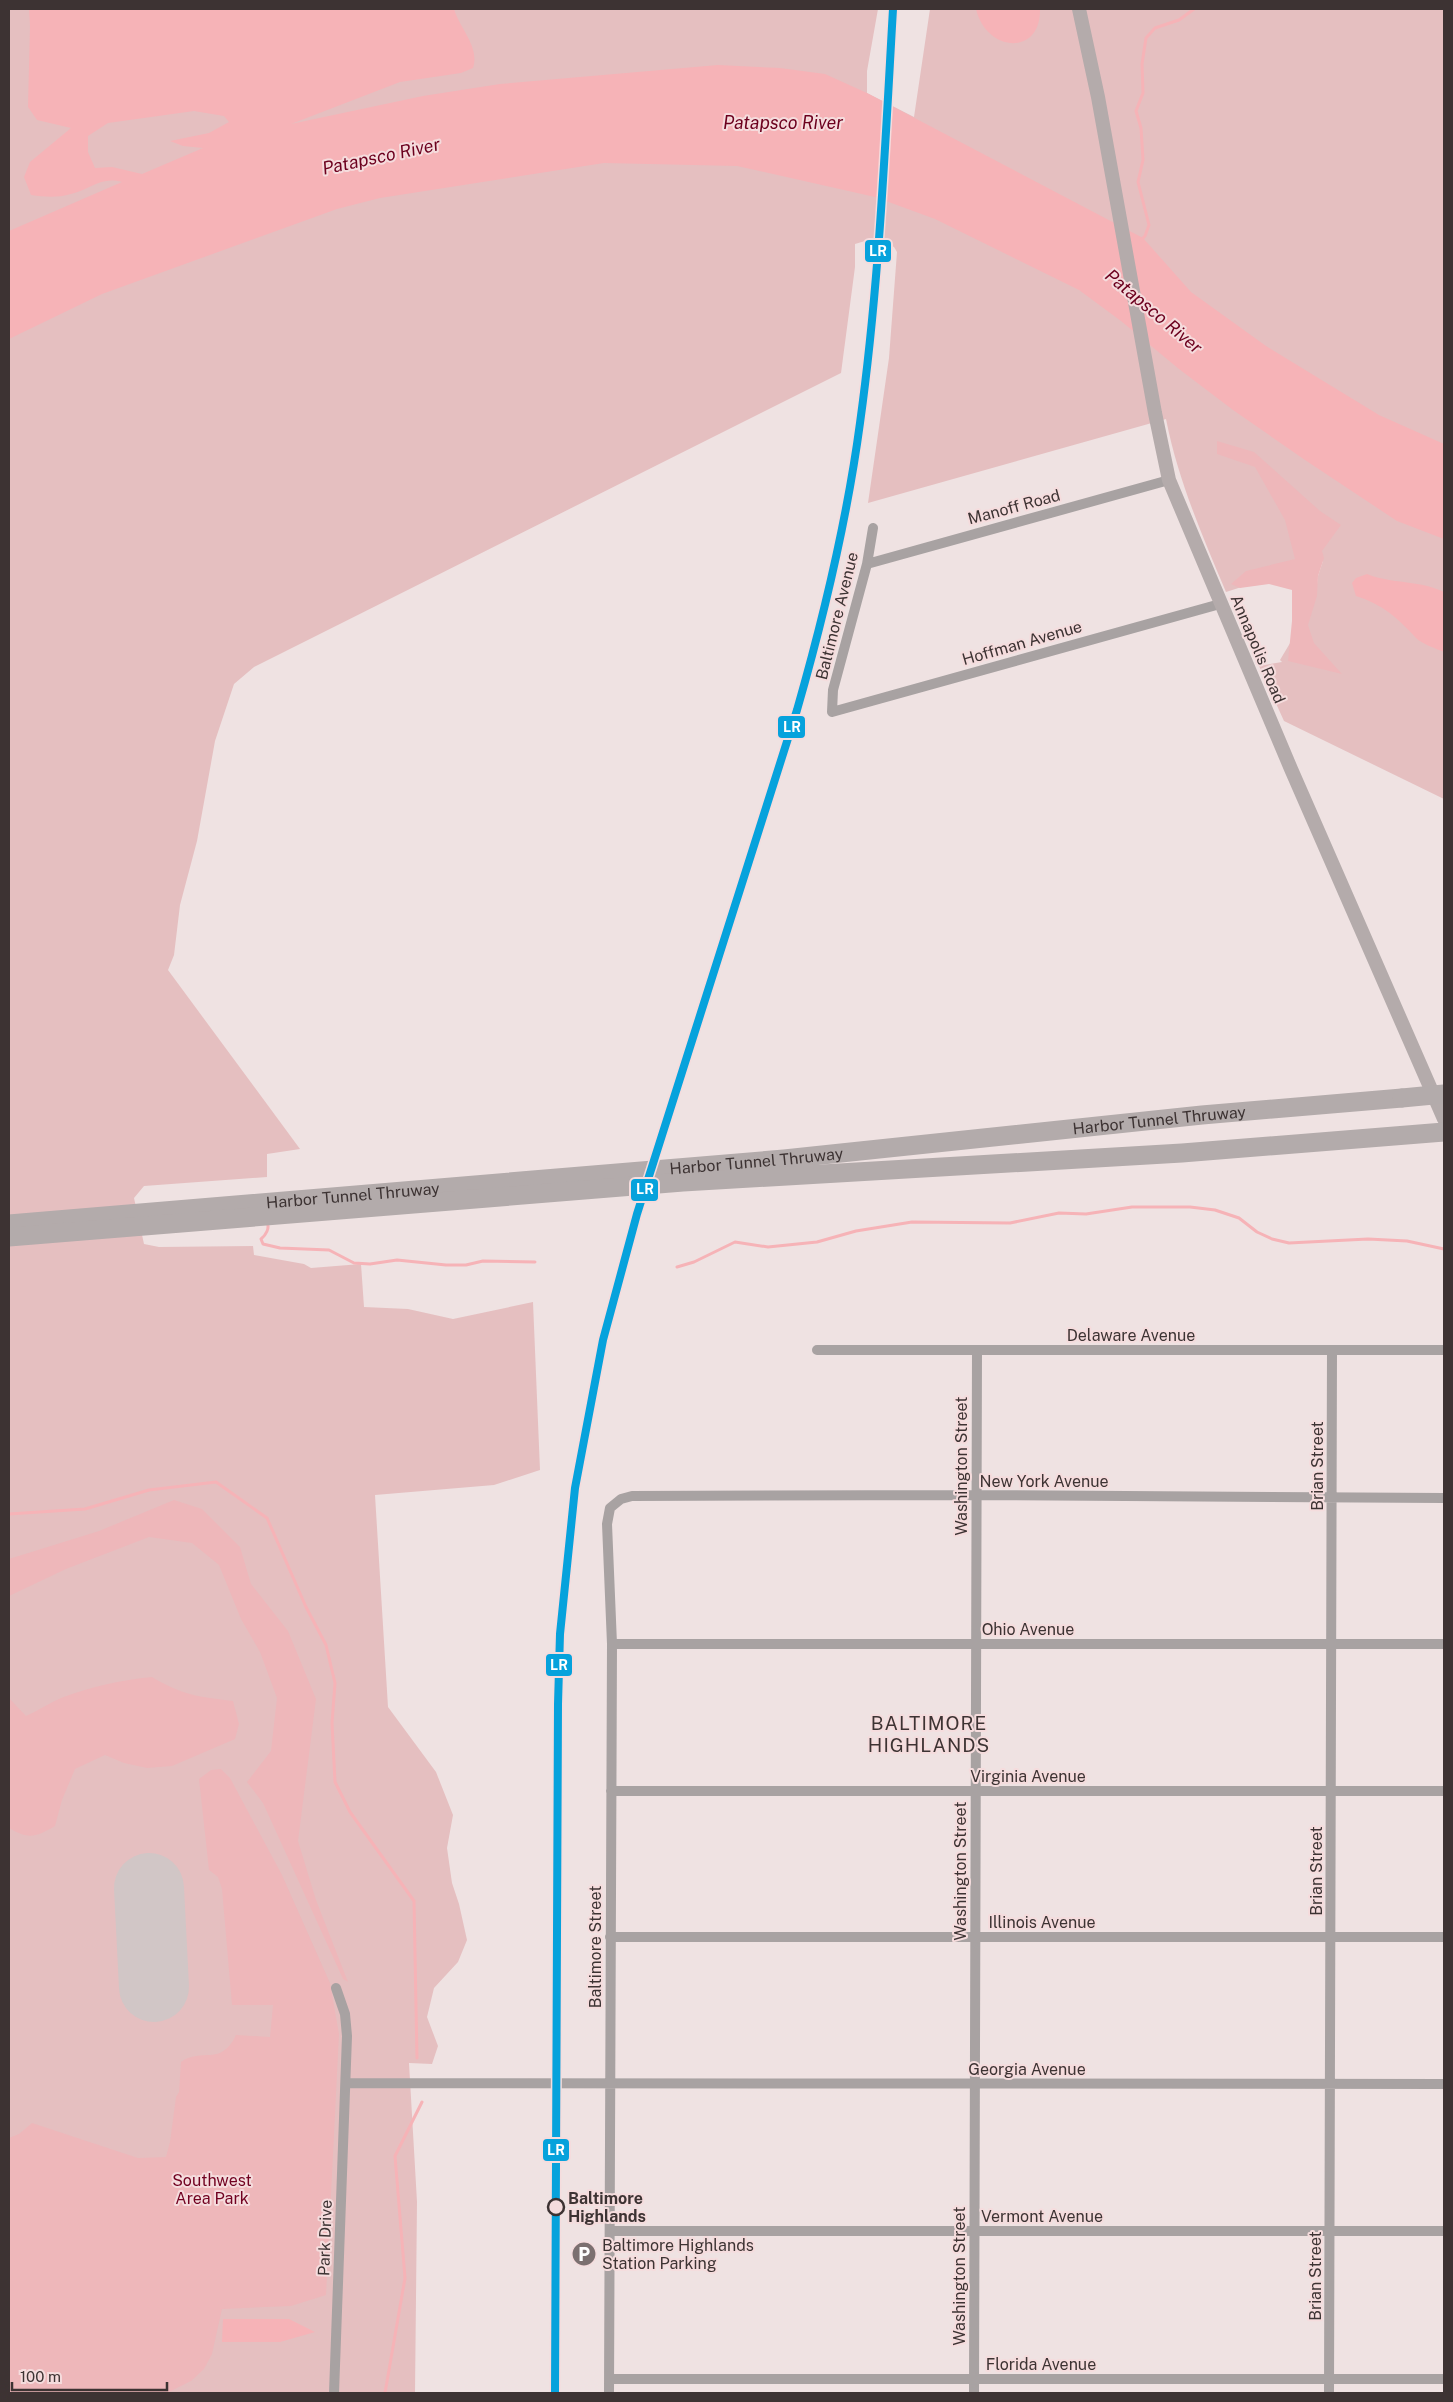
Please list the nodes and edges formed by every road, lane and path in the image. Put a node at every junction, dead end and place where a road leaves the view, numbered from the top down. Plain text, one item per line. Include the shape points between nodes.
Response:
1 (1079, 9) edge
2 (1170, 480) junction
3 (873, 528) dead end
4 (866, 564) junction
5 (1220, 604) junction
6 (832, 712) joint
7 (1444, 1094) edge
8 (1444, 1119) edge
9 (1444, 1132) edge
10 (686, 1175) junction
11 (355, 1202) junction
12 (9, 1224) edge
13 (9, 1237) edge
14 (817, 1350) dead end
15 (976, 1350) junction
16 (1332, 1350) junction
17 (1444, 1350) edge
18 (976, 1496) junction
19 (1332, 1498) junction
20 (1444, 1498) edge
21 (615, 1503) joint
22 (612, 1644) junction
23 (976, 1644) junction
24 (1331, 1644) junction
25 (1444, 1644) edge
26 (976, 1791) junction
27 (1444, 1791) edge
28 (611, 1792) junction
29 (1331, 1792) junction
30 (610, 1937) junction
31 (975, 1937) junction
32 (1330, 1937) junction
33 (1444, 1937) edge
34 (336, 1988) dead end
35 (346, 2083) junction
36 (610, 2084) junction
37 (975, 2084) junction
38 (1330, 2084) junction
39 (1444, 2084) edge
40 (610, 2230) junction
41 (974, 2231) junction
42 (1330, 2231) junction
43 (1444, 2231) edge
44 (609, 2378) junction
45 (974, 2379) junction
46 (1329, 2379) junction
47 (1444, 2379) edge
48 (334, 2393) edge
49 (609, 2393) edge
50 (974, 2393) edge
51 (1329, 2393) edge

1 - 2 main road, Annapolis Road
2 - 4 street, Manoff Road
2 - 5 main road, Annapolis Road
3 - 4 street, Baltimore Avenue
4 - 6 street, Baltimore Avenue via 833,690
5 - 6 street, Hoffman Avenue
5 - 8 main road, Annapolis Road
7 - 10 highway, Harbor Tunnel Thruway, bridge via 1202,1115
9 - 10 highway, Harbor Tunnel Thruway via 1192,1152
10 - 11 highway, Harbor Tunnel Thruway
11 - 12 highway, Harbor Tunnel Thruway
11 - 13 highway, Harbor Tunnel Thruway
14 - 15 street, Delaware Avenue
15 - 16 street, Delaware Avenue
15 - 18 street, Washington Street
16 - 17 street, Delaware Avenue
16 - 19 street, Brian Street
18 - 19 street, New York Avenue
18 - 21 street, New York Avenue via 632,1496
18 - 23 street, Washington Street
19 - 20 street, New York Avenue
19 - 24 street, Brian Street
21 - 22 street, Baltimore Street via 610,1508 607,1524
22 - 23 street, Ohio Avenue
22 - 28 street, Baltimore Street
23 - 24 street, Ohio Avenue
23 - 26 street, Washington Street
24 - 25 street, Ohio Avenue
24 - 29 street, Brian Street
26 - 28 street, Virginia Avenue
26 - 29 street, Virginia Avenue
26 - 31 street, Washington Street
27 - 29 street, Virginia Avenue
28 - 30 street, Baltimore Street
29 - 32 street, Brian Street
30 - 31 street, Illinois Avenue
30 - 36 street, Baltimore Street
31 - 32 street, Illinois Avenue
31 - 37 street, Washington Street
32 - 33 street, Illinois Avenue
32 - 38 street, Brian Street
34 - 35 street, Park Drive via 346,2021
35 - 36 street
35 - 48 street, Park Drive
36 - 37 street, Georgia Avenue
36 - 40 street, Baltimore Street
37 - 38 street, Georgia Avenue
37 - 41 street, Washington Street
38 - 39 street, Georgia Avenue
38 - 42 street, Brian Street
40 - 41 street, Vermont Avenue
40 - 44 street, Baltimore Street
41 - 42 street, Vermont Avenue
41 - 45 street, Washington Street
42 - 43 street, Vermont Avenue
42 - 46 street, Brian Street
44 - 45 street, Florida Avenue
44 - 49 street, Baltimore Street
45 - 46 street, Florida Avenue
45 - 50 street, Washington Street
46 - 47 street, Florida Avenue
46 - 51 street, Brian Street

